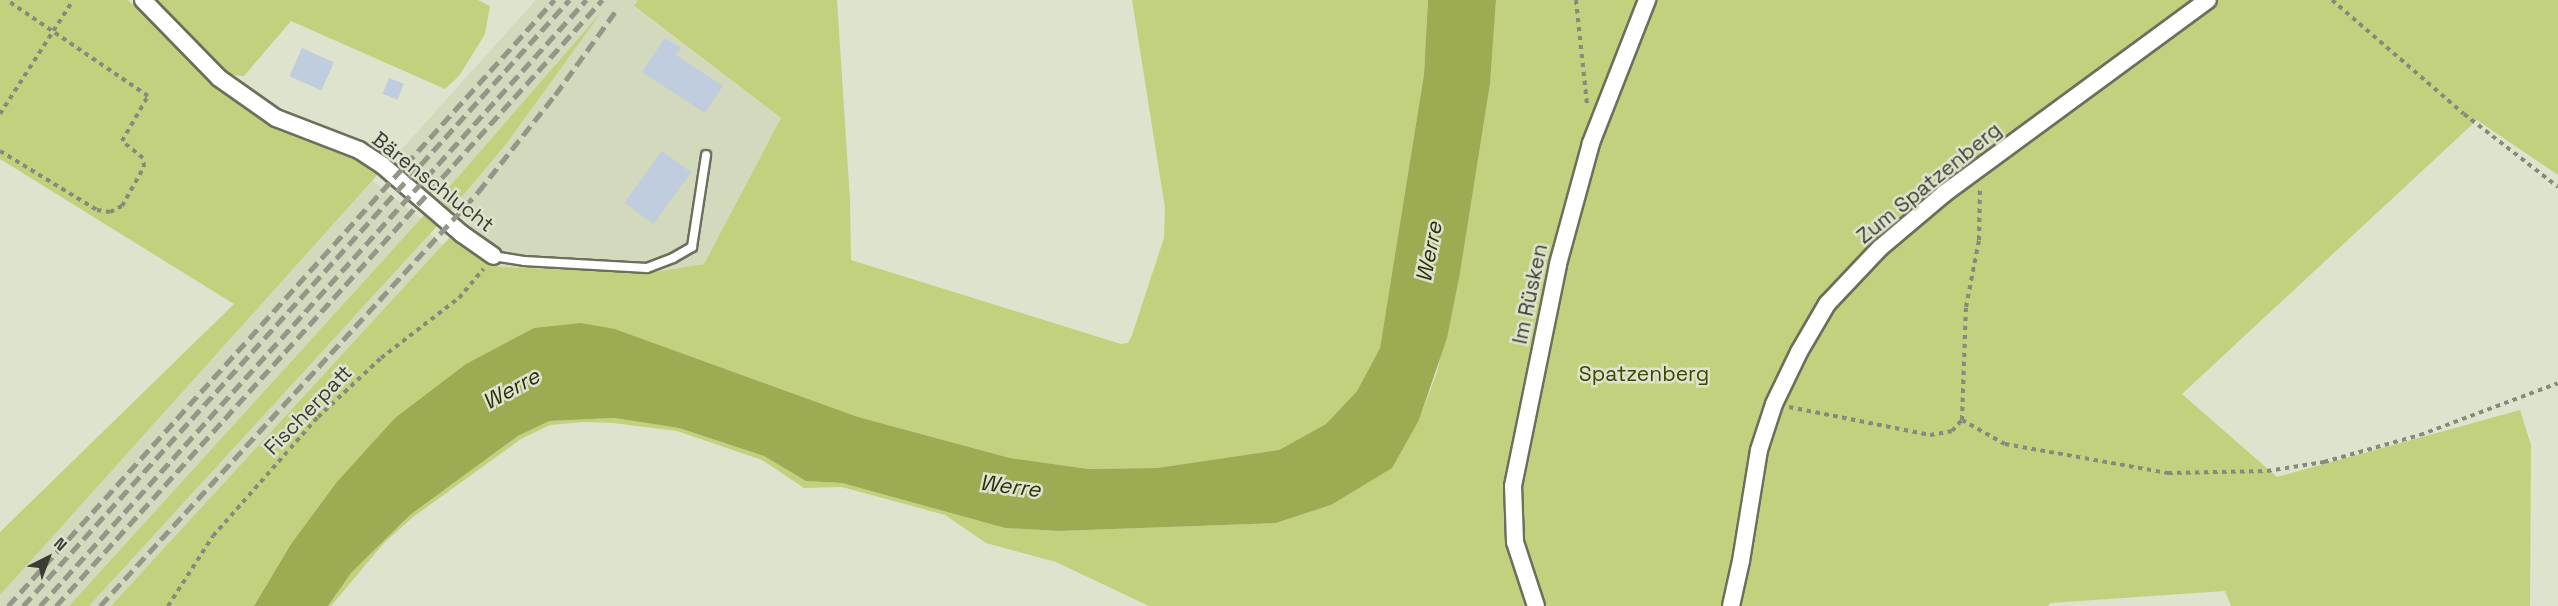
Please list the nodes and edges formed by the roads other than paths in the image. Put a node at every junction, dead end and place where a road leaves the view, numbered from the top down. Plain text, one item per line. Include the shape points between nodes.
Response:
1 (143, 0) edge
2 (1647, 0) edge
3 (2208, 0) edge
4 (706, 155) dead end
5 (493, 256) joint
6 (1536, 606) edge
7 (1731, 606) edge

1 - 5 street, Bärenschlucht via 219,78 276,118 359,150
2 - 6 street, Im Rüsken via 1591,143 1558,264 1513,486 1515,542
3 - 7 street, Zum Spatzenberg via 1981,167 1880,248 1827,304 1774,404 1759,450
4 - 5 lane via 692,247 673,258 647,267

